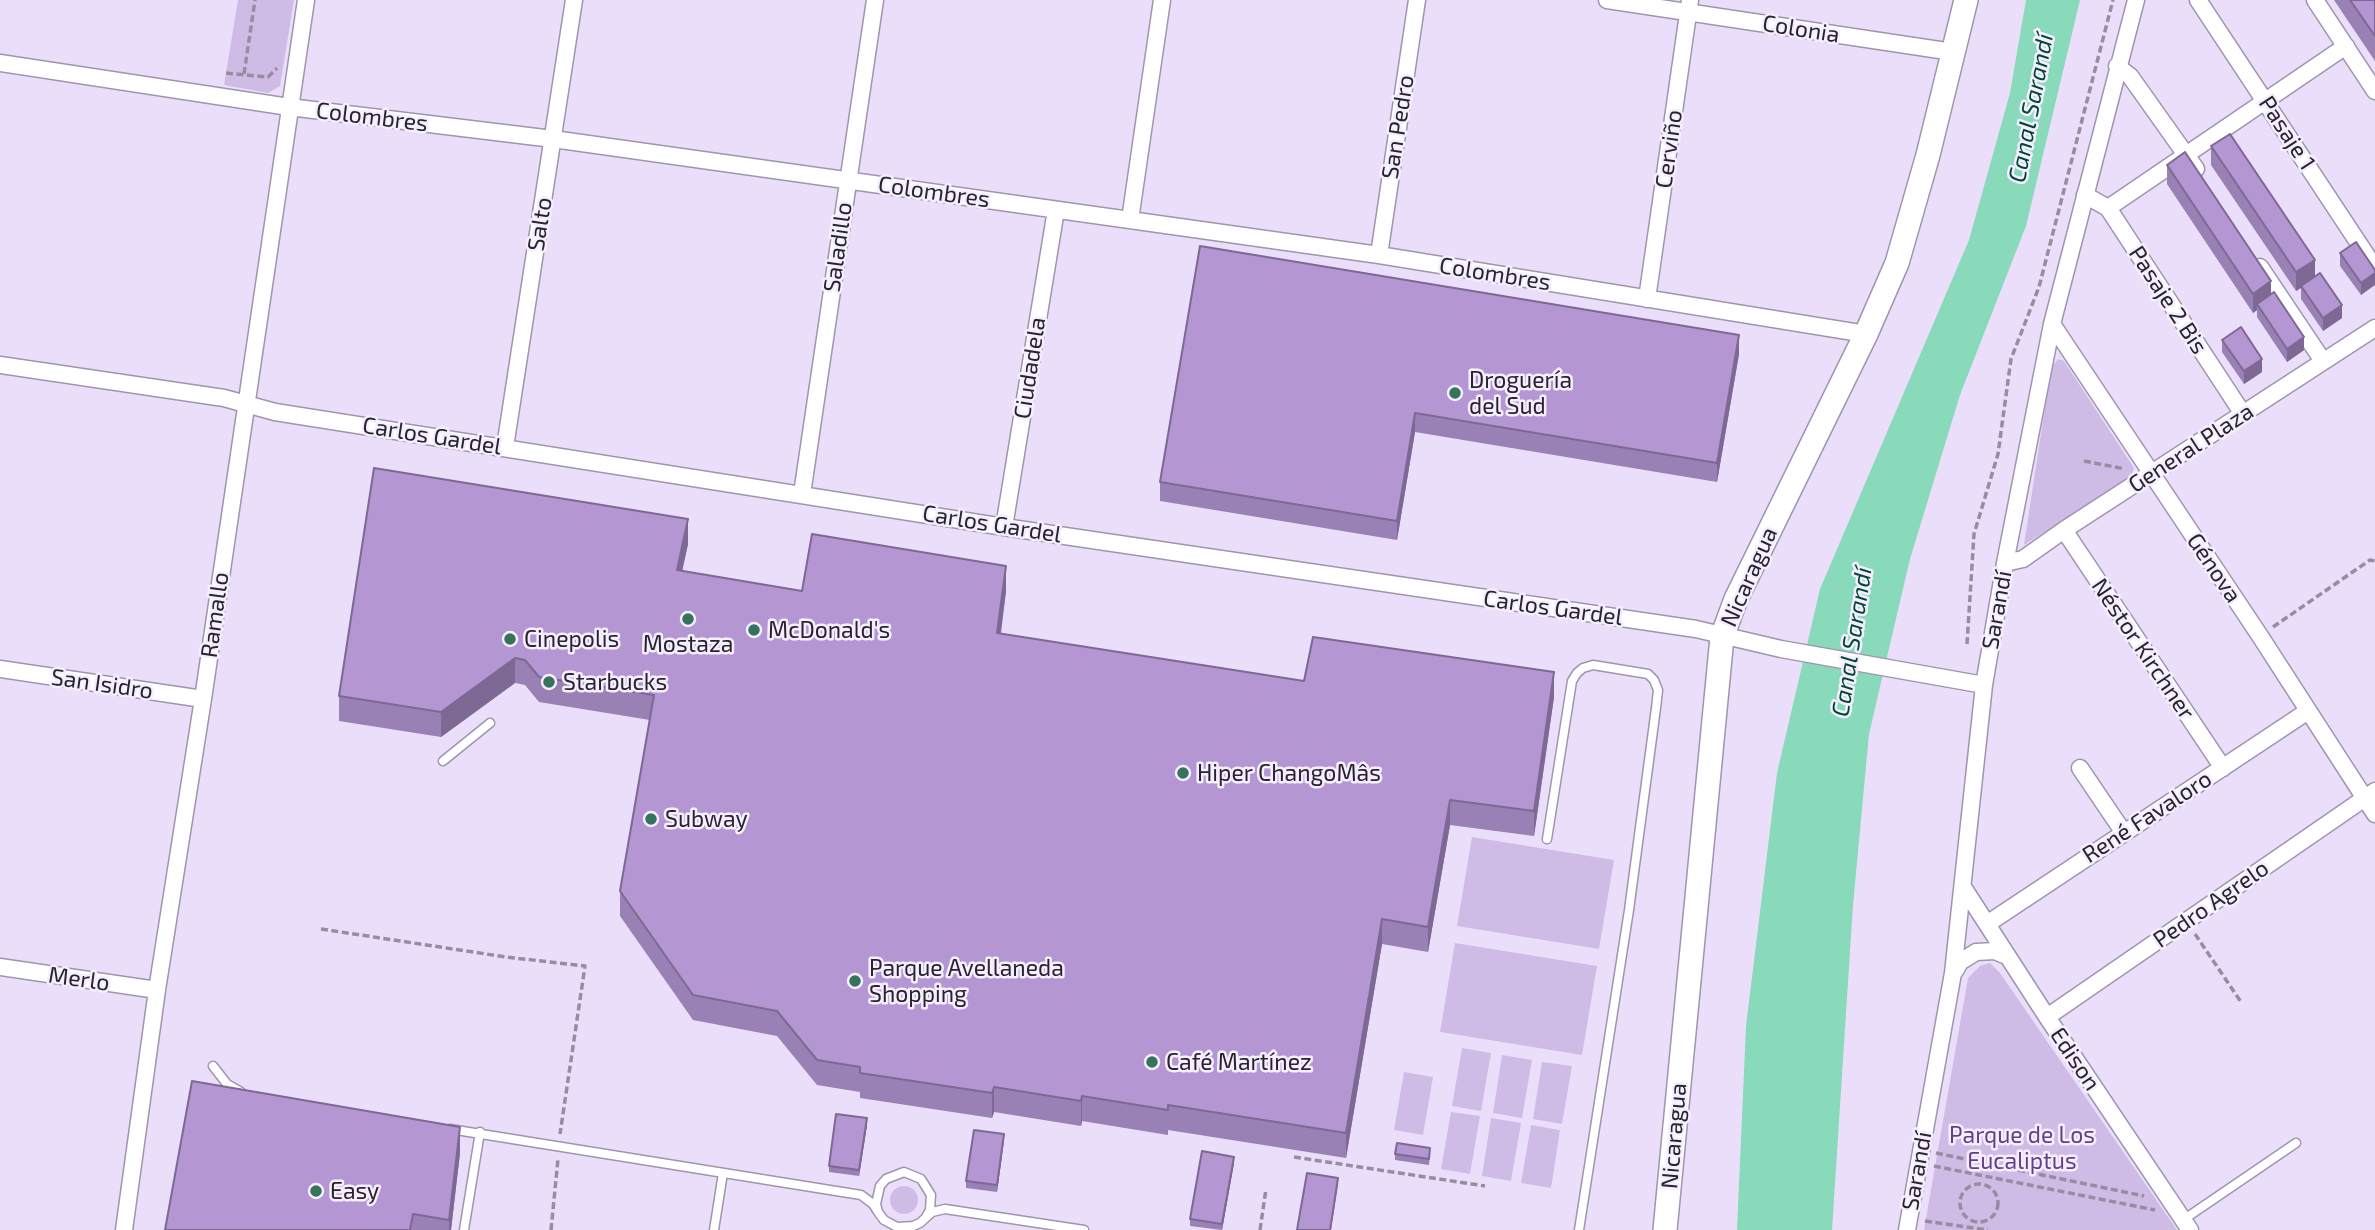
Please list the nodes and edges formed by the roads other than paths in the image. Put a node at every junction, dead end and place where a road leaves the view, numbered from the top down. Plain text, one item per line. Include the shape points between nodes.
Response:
1 (306, 0) edge
2 (574, 0) edge
3 (875, 0) edge
4 (1162, 0) edge
5 (1417, 0) edge
6 (1607, 0) edge
7 (1966, 0) edge
8 (2136, 0) edge
9 (2198, 0) edge
10 (2315, 0) edge
11 (1689, 6) edge
12 (2346, 46) junction
13 (1953, 52) junction
14 (0, 63) edge
15 (2117, 66) junction
16 (2375, 91) edge
17 (2267, 102) junction
18 (289, 107) junction
19 (553, 139) junction
20 (2186, 155) junction
21 (2202, 178) edge
22 (848, 180) junction
23 (2085, 195) junction
24 (2108, 208) junction
25 (1056, 210) junction
26 (1130, 220) junction
27 (1378, 254) junction
28 (2255, 258) edge
29 (2375, 268) edge
30 (1647, 299) junction
31 (2052, 324) junction
32 (2375, 328) edge
33 (1866, 334) junction
34 (2323, 361) junction
35 (0, 365) edge
36 (245, 402) junction
37 (2243, 414) junction
38 (505, 447) junction
39 (2151, 474) junction
40 (802, 494) junction
41 (1004, 527) junction
42 (2064, 530) junction
43 (2005, 563) junction
44 (1723, 637) junction
45 (0, 669) edge
46 (1984, 685) junction
47 (203, 699) junction
48 (2308, 711) junction
49 (490, 723) dead end
50 (443, 761) dead end
51 (2080, 768) dead end
52 (2223, 768) junction
53 (2370, 794) edge
54 (2375, 814) edge
55 (2123, 833) junction
56 (1547, 839) dead end
57 (1963, 887) junction
58 (1987, 924) junction
59 (2007, 956) junction
60 (0, 967) edge
61 (1954, 973) junction
62 (157, 990) junction
63 (2046, 1017) junction
64 (213, 1066) dead end
65 (245, 1094) edge
66 (437, 1127) edge
67 (480, 1132) junction
68 (2296, 1143) dead end
69 (723, 1173) junction
70 (880, 1186) junction
71 (861, 1195) junction
72 (931, 1195) junction
73 (945, 1209) junction
74 (881, 1216) junction
75 (921, 1223) edge
76 (1908, 1224) edge
77 (2186, 1225) edge
78 (124, 1230) edge
79 (464, 1230) edge
80 (714, 1230) edge
81 (889, 1230) edge
82 (1084, 1230) edge
83 (1579, 1230) edge
84 (1665, 1230) edge

1 - 18 street, Ramallo
2 - 19 street, Salto
3 - 22 street, Saladillo
4 - 26 street
5 - 27 street, San Pedro
6 - 11 street, Colonia
7 - 13 main road, Nicaragua
8 - 15 street, Sarandí
9 - 17 street, Pasaje 1
10 - 12 street
11 - 13 street, Colonia
11 - 30 street, Cerviño
12 - 16 street
12 - 17 street
13 - 33 main road, Nicaragua via 1901,252
14 - 18 street, Colombres
15 - 20 street via 2130,76
15 - 23 street, Sarandí
17 - 20 street
17 - 29 street, Pasaje 1
18 - 19 street, Colombres
18 - 36 street, Ramallo
19 - 22 street, Colombres
19 - 38 street, Salto
20 - 21 street
20 - 24 street
22 - 25 street, Colombres
22 - 40 street, Saladillo
23 - 24 street, Pasaje 2 Bis
23 - 31 street, Sarandí
24 - 37 street, Pasaje 2 Bis
25 - 26 street, Colombres
25 - 41 street, Ciudadela
26 - 27 street, Colombres
27 - 30 street, Colombres
28 - 34 street
30 - 33 street, Colombres
31 - 39 street, Génova
31 - 43 street, Sarandí
32 - 34 street, General Plaza
33 - 44 main road, Nicaragua via 1736,599
34 - 37 street, General Plaza
35 - 36 street, Carlos Gardel
36 - 38 street, Carlos Gardel via 275,412
36 - 47 street, Ramallo
37 - 39 street, General Plaza
38 - 40 street, Carlos Gardel
39 - 42 street, General Plaza
39 - 48 street, Génova
40 - 41 street, Carlos Gardel
41 - 44 street, Carlos Gardel via 1696,629
42 - 43 street, General Plaza via 2023,559
42 - 52 street, Néstor Kirchner
43 - 46 street, Sarandí
44 - 46 street, Carlos Gardel
44 - 84 main road, Nicaragua
45 - 47 street, San Isidro
46 - 57 street, Sarandí
47 - 62 street, Ramallo
48 - 52 street, René Favaloro
48 - 53 street, Génova
49 - 50 lane
51 - 55 street
52 - 55 street, René Favaloro
53 - 54 street, Génova
53 - 63 street, Pedro Agrelo
55 - 58 street, René Favaloro
56 - 83 lane via 1572,681 1583,668 1593,665 1648,674 1658,690 1656,708
57 - 58 street, Edison
57 - 61 street, Sarandí
58 - 59 street, Edison
59 - 61 street via 1976,952
59 - 63 street, Edison
60 - 62 street, Merlo
61 - 76 street, Sarandí
62 - 78 street, Ramallo
63 - 77 street, Edison
64 - 65 lane via 227,1084
66 - 67 lane
67 - 69 lane
67 - 79 lane
68 - 77 lane
69 - 71 lane
69 - 80 lane
70 - 71 lane
70 - 72 lane via 894,1174 913,1174
70 - 74 lane via 876,1204
71 - 74 lane
72 - 73 lane
72 - 75 lane via 930,1210
73 - 75 lane via 932,1212
73 - 82 lane
74 - 75 lane via 897,1227
74 - 81 lane

